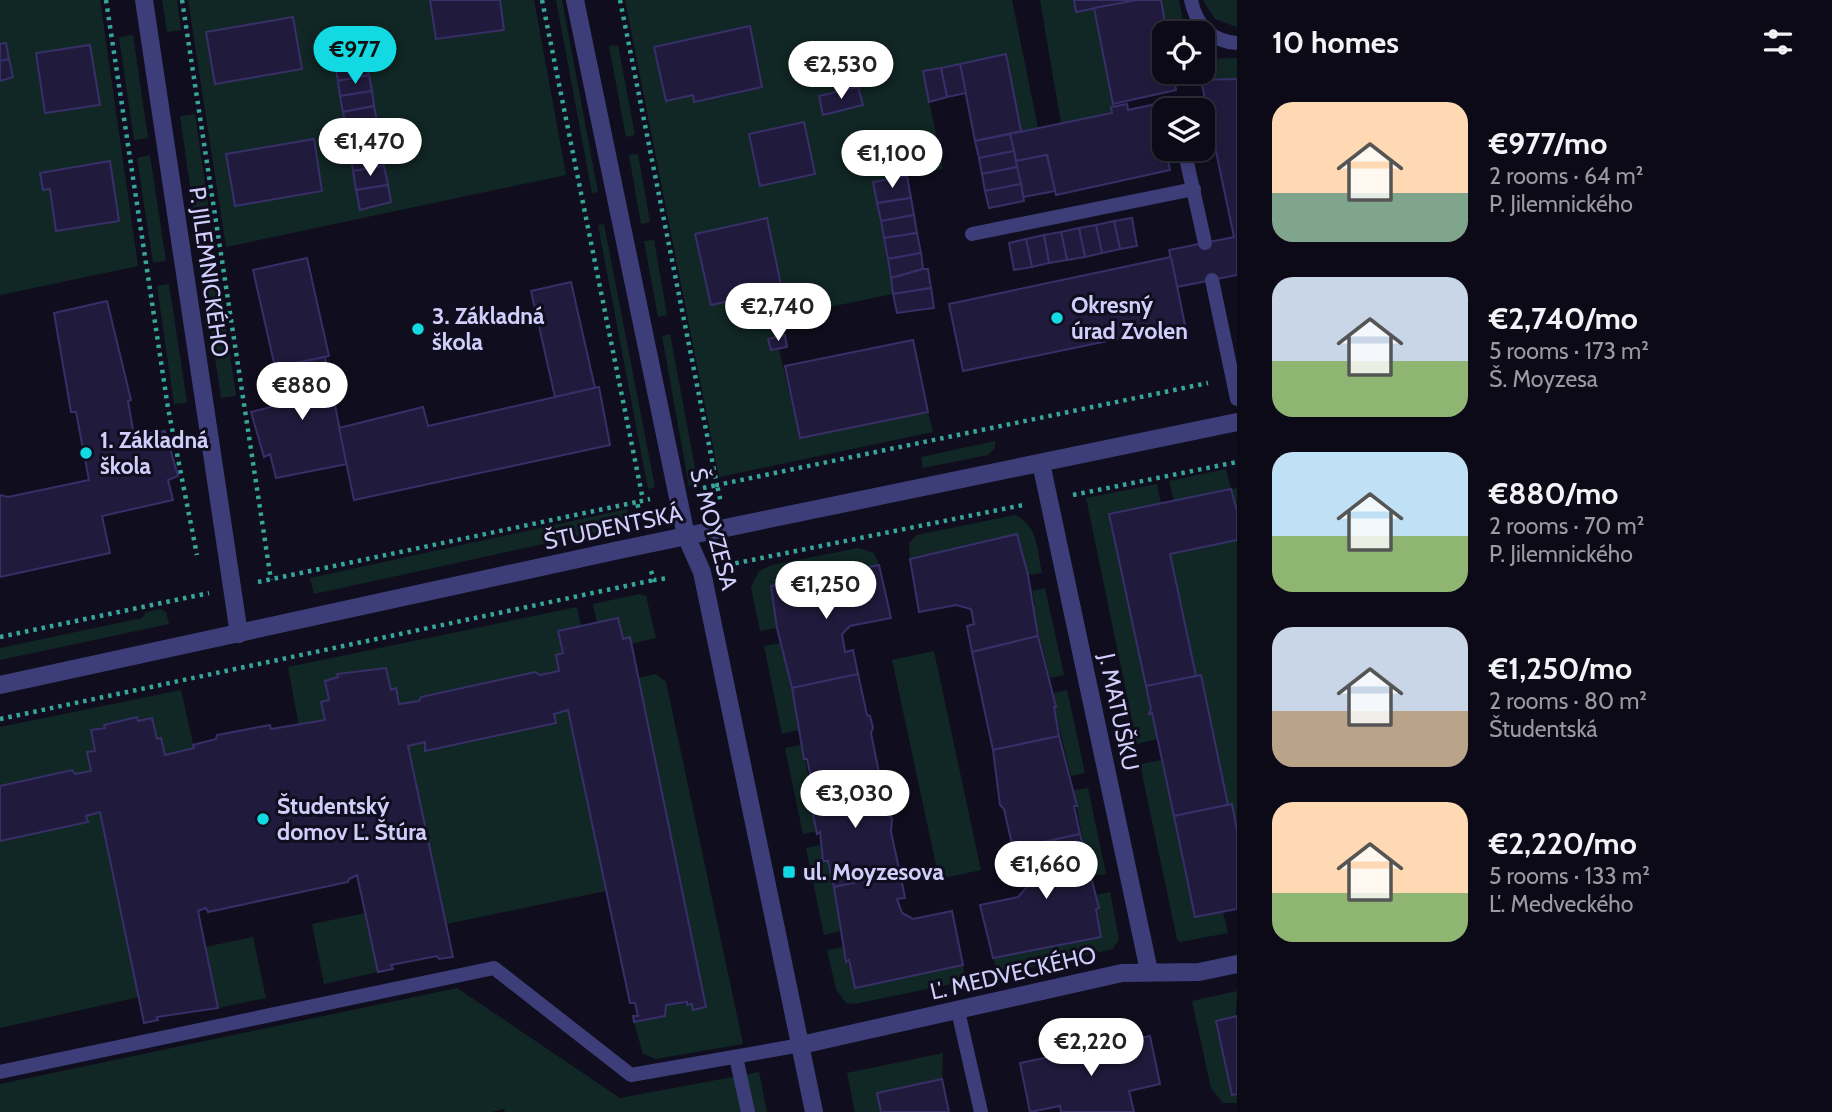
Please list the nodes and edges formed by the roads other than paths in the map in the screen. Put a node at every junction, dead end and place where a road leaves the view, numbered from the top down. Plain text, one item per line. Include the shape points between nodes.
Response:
1 (144, 0) edge
2 (575, 0) edge
3 (1191, 0) edge
4 (1237, 43) edge
5 (1187, 161) edge
6 (1194, 189) junction
7 (972, 234) dead end
8 (1205, 243) dead end
9 (1212, 280) dead end
10 (1237, 398) edge
11 (1237, 422) edge
12 (1041, 463) junction
13 (686, 536) junction
14 (239, 634) junction
15 (0, 685) edge
16 (1237, 964) edge
17 (1149, 971) junction
18 (958, 1012) junction
19 (801, 1045) junction
20 (736, 1057) junction
21 (0, 1072) edge
22 (748, 1112) edge
23 (814, 1112) edge
24 (981, 1112) edge

1 - 14 street, P. JILEMNICKÉHO
2 - 13 street, Š. MOYZESA
3 - 4 lane via 1204,30 1217,40
5 - 6 lane
6 - 7 lane
6 - 8 lane
9 - 10 lane
11 - 12 street, ŠTUDENTSKÁ
12 - 13 street, ŠTUDENTSKÁ
12 - 17 street, J. MATUŠKU
13 - 14 street, ŠTUDENTSKÁ
13 - 19 street, Š. MOYZESA via 702,572
14 - 15 street, ŠTUDENTSKÁ
16 - 17 street, Ľ. MEDVECKÉHO via 1199,972
17 - 18 street, Ľ. MEDVECKÉHO via 988,1001
18 - 19 street, Ľ. MEDVECKÉHO
18 - 24 lane
19 - 20 lane
19 - 23 street, Š. MOYZESA
20 - 21 lane via 631,1075 494,968
20 - 22 lane

